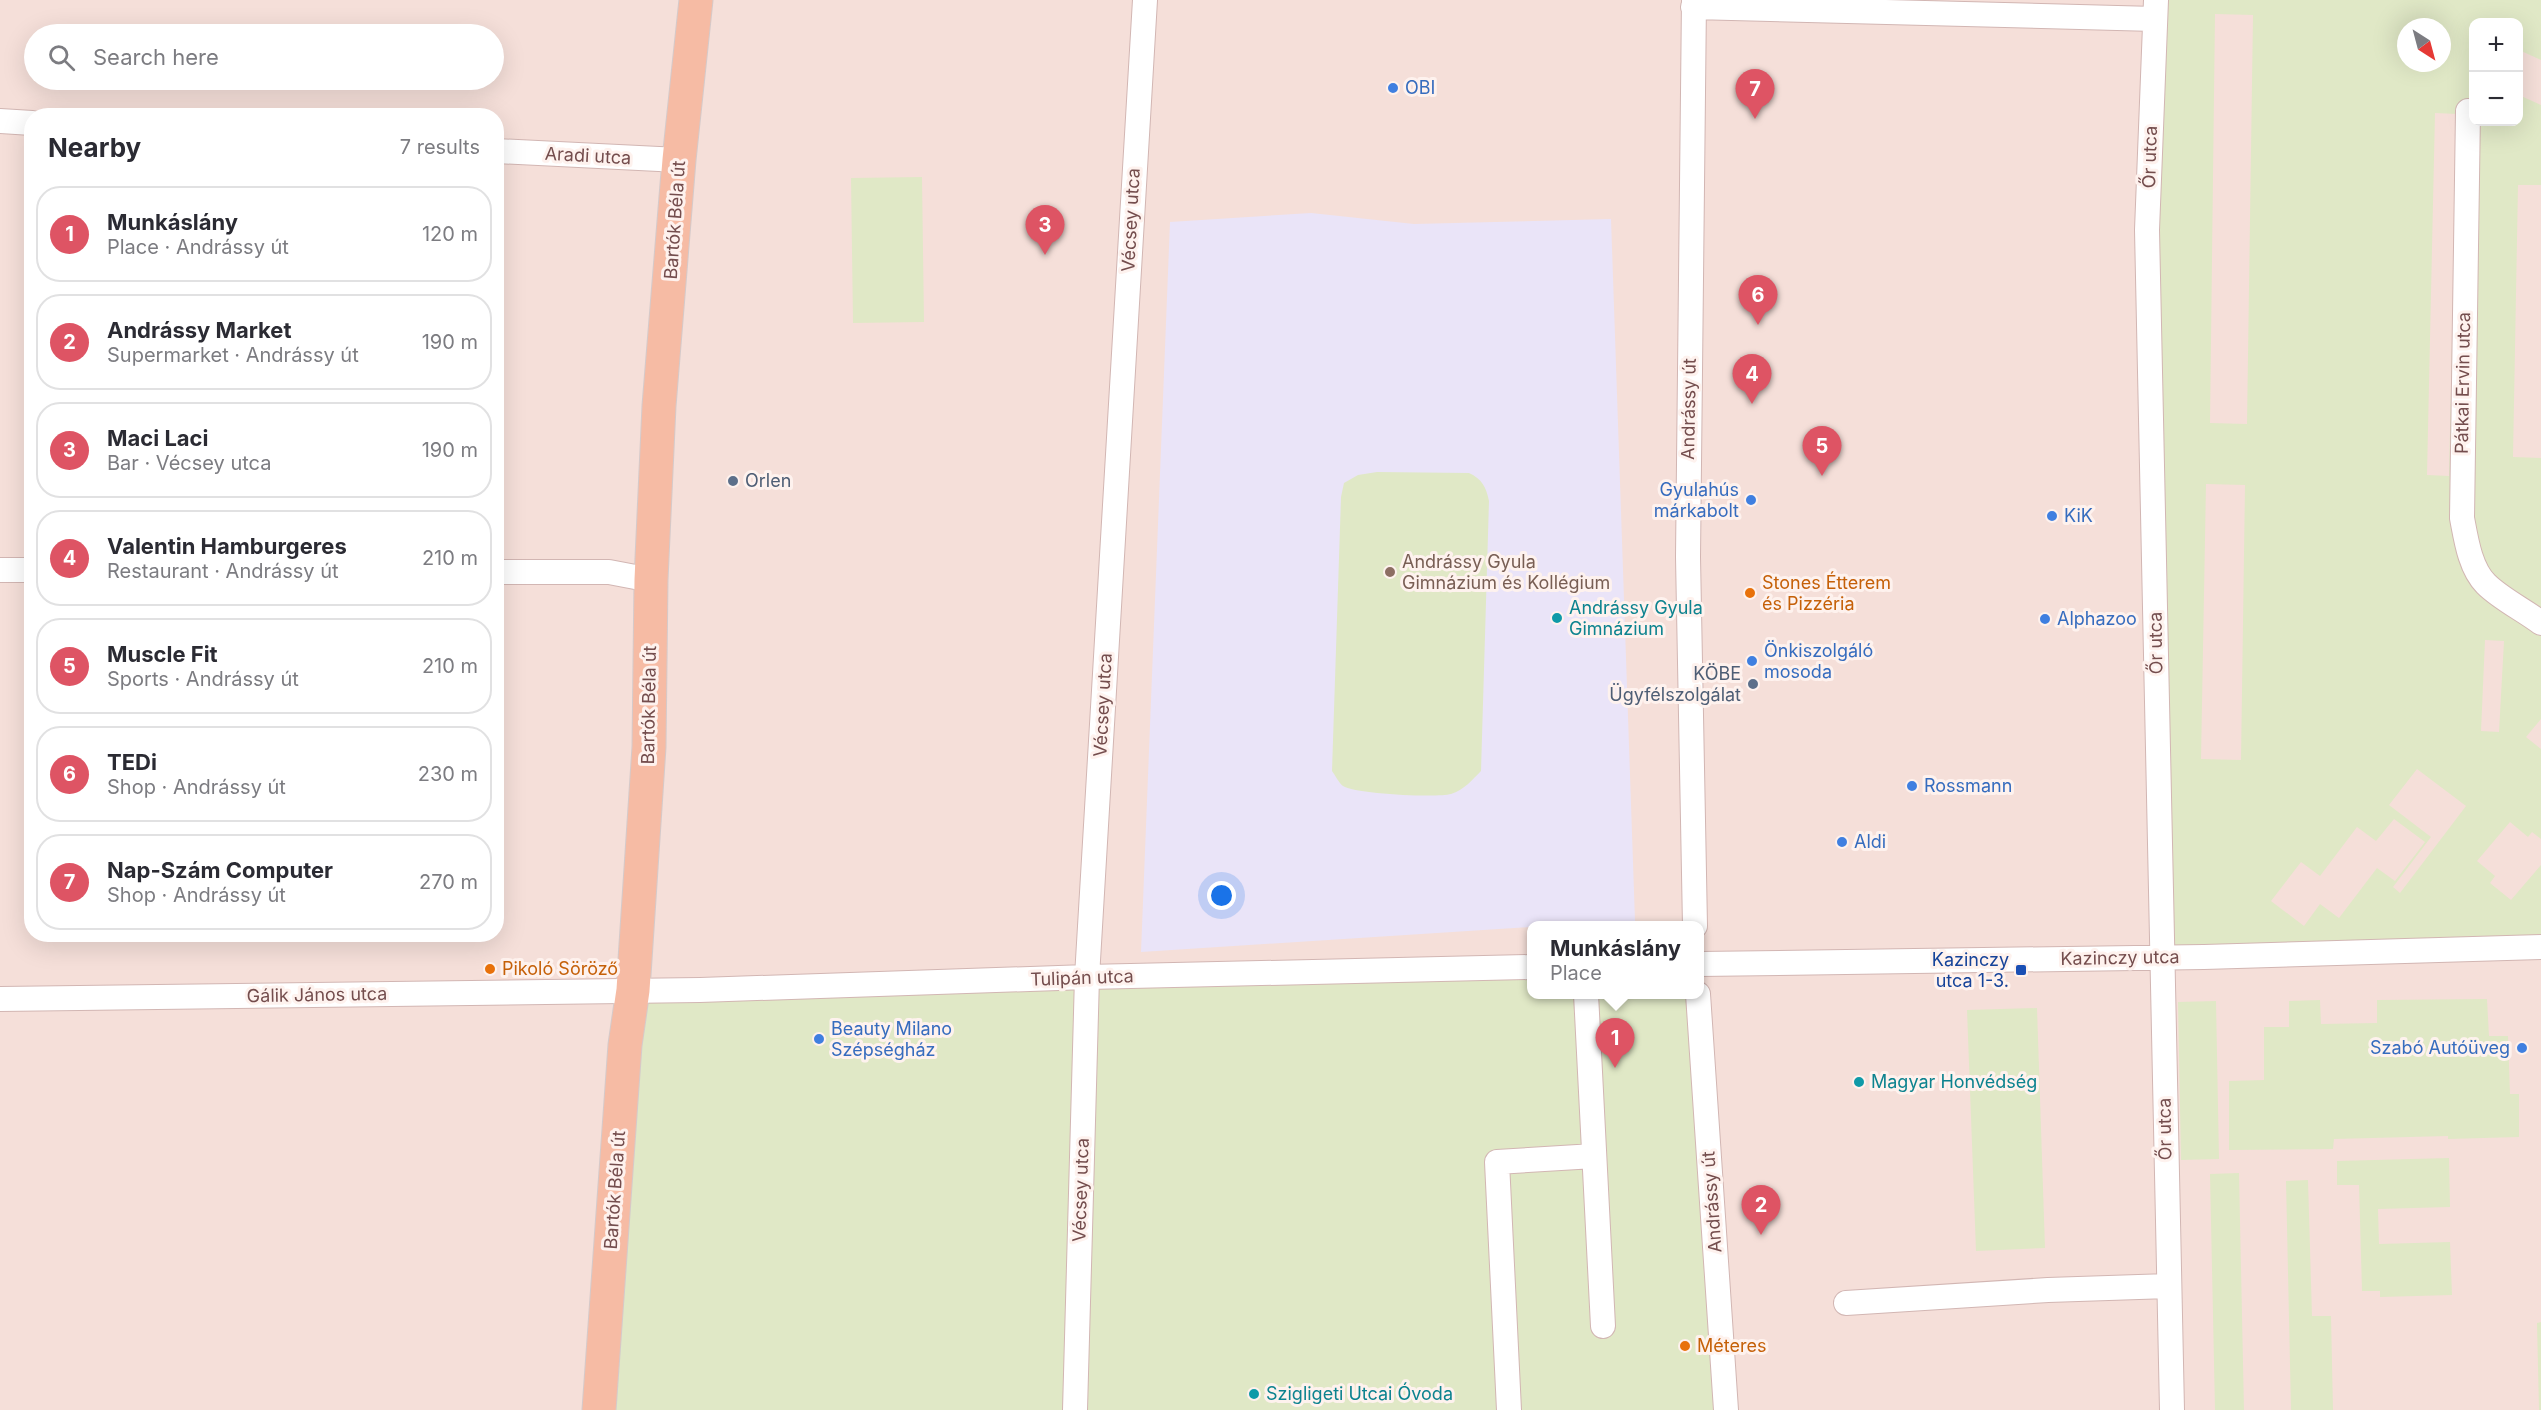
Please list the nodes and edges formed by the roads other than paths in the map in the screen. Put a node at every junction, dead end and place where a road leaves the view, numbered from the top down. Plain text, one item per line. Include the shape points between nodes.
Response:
1 (696, 0) edge
2 (1145, 0) edge
3 (1694, 3) edge
4 (2155, 9) edge
5 (2468, 111) dead end
6 (0, 122) edge
7 (24, 123) edge
8 (504, 151) edge
9 (679, 160) junction
10 (0, 570) edge
11 (24, 570) edge
12 (504, 572) edge
13 (651, 580) junction
14 (2541, 623) edge
15 (1695, 921) edge
16 (2541, 947) edge
17 (2162, 957) junction
18 (1704, 964) edge
19 (1527, 967) edge
20 (1087, 977) junction
21 (633, 990) junction
22 (0, 999) edge
23 (1586, 999) edge
24 (1698, 999) edge
25 (1594, 1156) junction
26 (2169, 1286) junction
27 (1846, 1303) dead end
28 (1603, 1326) dead end
29 (599, 1410) edge
30 (1075, 1410) edge
31 (1509, 1410) edge
32 (1726, 1410) edge
33 (2172, 1410) edge

1 - 9 main road, Bartók Béla út
2 - 20 street, Vécsey utca
3 - 4 street via 1930,13
3 - 15 street, Andrássy út via 1688,557
4 - 17 street, Őr utca via 2147,230
5 - 14 street, Pátkai Ervin utca via 2462,518 2468,547 2486,584
6 - 7 street
8 - 9 street, Aradi utca
9 - 13 main road, Bartók Béla út via 659,406
10 - 11 street
12 - 13 street via 609,572
13 - 21 main road, Bartók Béla út via 649,747
16 - 17 street, Kazinczy utca
17 - 18 street, Kazinczy utca
17 - 26 street, Őr utca
19 - 20 street, Tulipán utca
20 - 21 street, Tulipán utca
20 - 30 street, Vécsey utca
21 - 22 street, Gálik János utca
21 - 29 main road, Bartók Béla út via 625,1045
23 - 25 street
24 - 32 street, Andrássy út
25 - 28 street
25 - 31 street via 1497,1162
26 - 27 street
26 - 33 street, Őr utca

